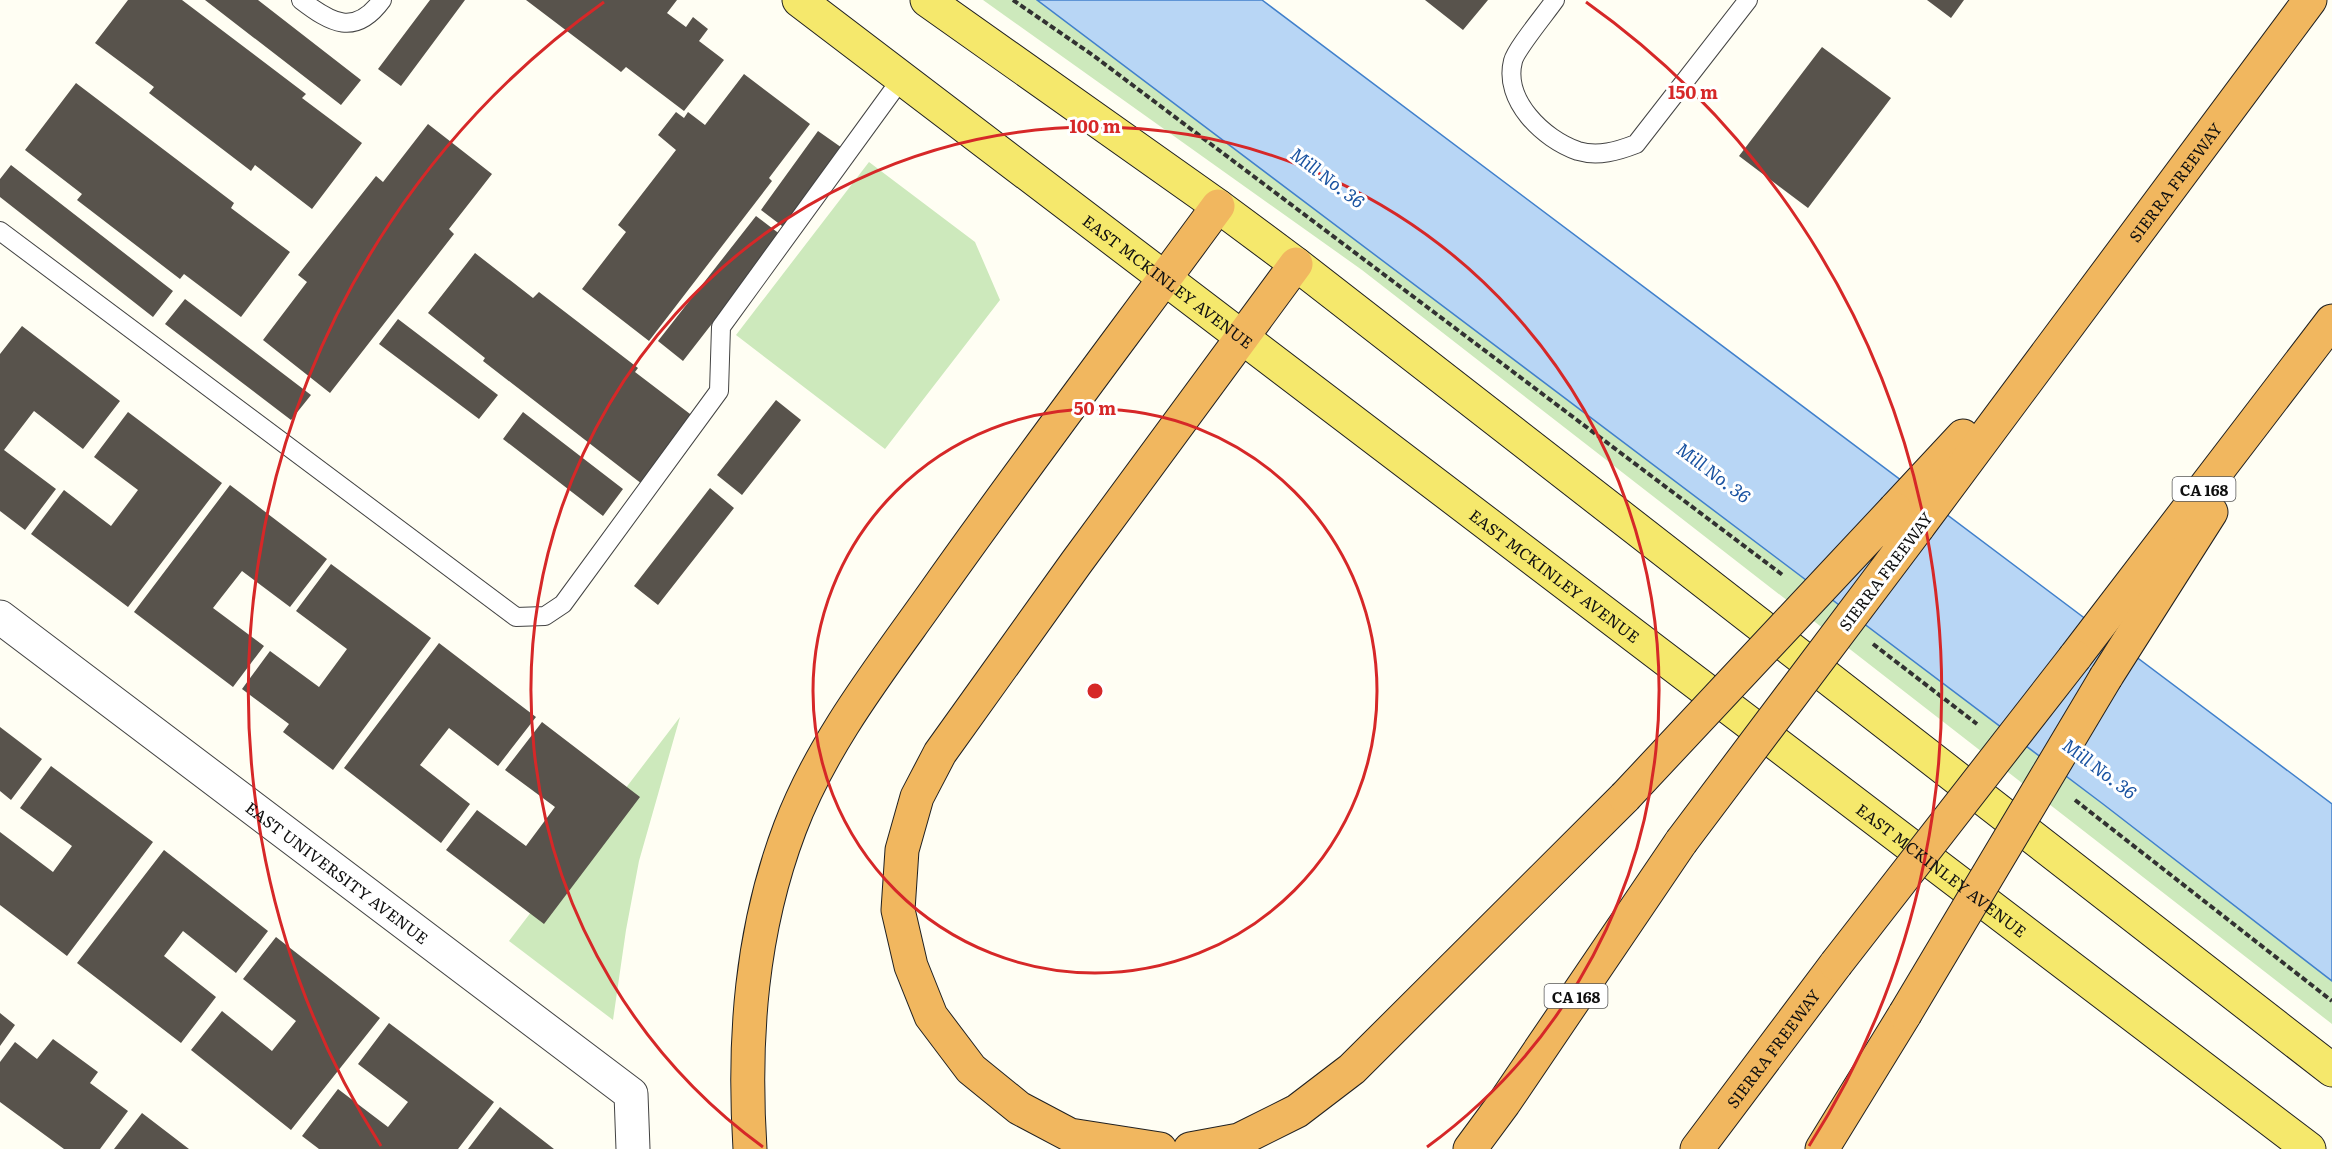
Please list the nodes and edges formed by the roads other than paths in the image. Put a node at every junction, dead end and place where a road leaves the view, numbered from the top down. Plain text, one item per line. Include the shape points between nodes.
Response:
1 (301, 0) edge
2 (382, 0) edge
3 (799, 0) edge
4 (927, 0) edge
5 (1555, 0) edge
6 (1748, 0) edge
7 (2310, 0) edge
8 (902, 78) junction
9 (1218, 206) junction
10 (0, 231) edge
11 (1296, 264) junction
12 (1165, 278) junction
13 (2330, 325) edge
14 (1242, 337) junction
15 (1906, 518) junction
16 (0, 617) edge
17 (2332, 1070) edge
18 (633, 1149) edge
19 (750, 1149) edge
20 (1160, 1149) edge
21 (1191, 1149) edge
22 (1470, 1149) edge
23 (1697, 1149) edge
24 (1822, 1149) edge
25 (2309, 1149) edge

1 - 2 lane via 326,19 343,24 360,21
3 - 8 main road, EAST MCKINLEY AVENUE
4 - 9 main road
5 - 6 lane via 1513,60 1512,92 1537,127 1578,151 1612,153 1636,144
7 - 15 highway, SIERRA FREEWAY / CA 168 via 2073,319
8 - 10 lane via 722,327 719,391 563,604 545,616 516,617
8 - 12 main road, EAST MCKINLEY AVENUE
9 - 11 main road
9 - 12 highway
11 - 14 highway
11 - 17 main road
12 - 14 main road, EAST MCKINLEY AVENUE
12 - 19 highway via 988,517 858,700 821,759 790,828 759,935 749,1002 746,1087
13 - 23 highway, SIERRA FREEWAY / CA 168, bridge
13 - 24 highway, bridge via 2106,677
14 - 20 highway via 940,753 917,797 902,850 898,910 910,966 931,1016 971,1069 1019,1108 1070,1134
14 - 25 main road, EAST MCKINLEY AVENUE
15 - 21 highway, bridge via 1352,1069 1297,1111 1239,1140
15 - 22 highway, SIERRA FREEWAY / CA 168, bridge
16 - 18 street, EAST UNIVERSITY AVENUE via 631,1094

